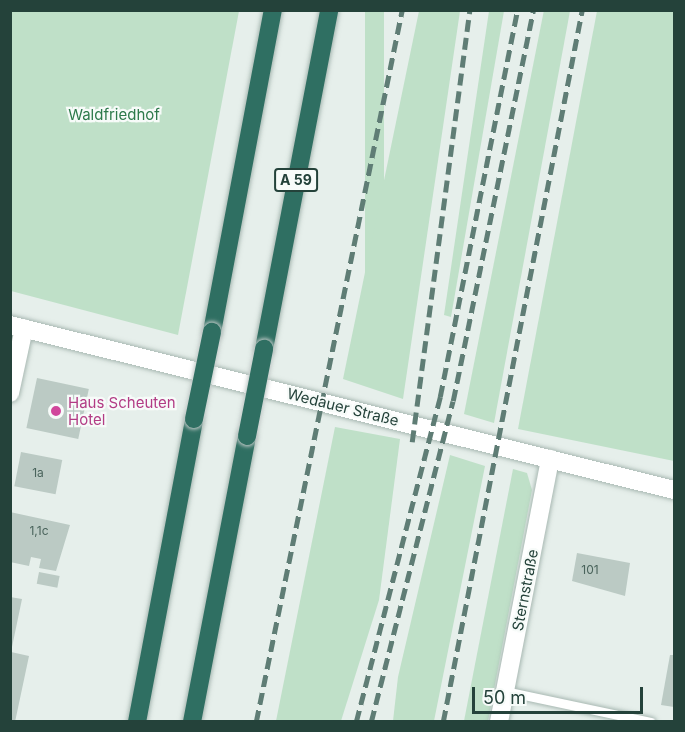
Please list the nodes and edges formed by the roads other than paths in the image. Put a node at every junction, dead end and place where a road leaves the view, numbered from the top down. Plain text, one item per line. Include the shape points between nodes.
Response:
1 (273, 10) edge
2 (329, 10) edge
3 (17, 327) edge
4 (12, 381) edge
5 (550, 459) junction
6 (675, 490) edge
7 (505, 691) junction
8 (137, 722) edge
9 (192, 722) edge
10 (499, 722) edge
11 (651, 722) edge

1 - 8 highway, bridge
2 - 9 highway, A 59, bridge
3 - 4 street
3 - 5 street, Wedauer Straße
5 - 6 street, Wedauer Straße
5 - 7 street, Sternstraße
7 - 10 street, Sternstraße
7 - 11 lane

